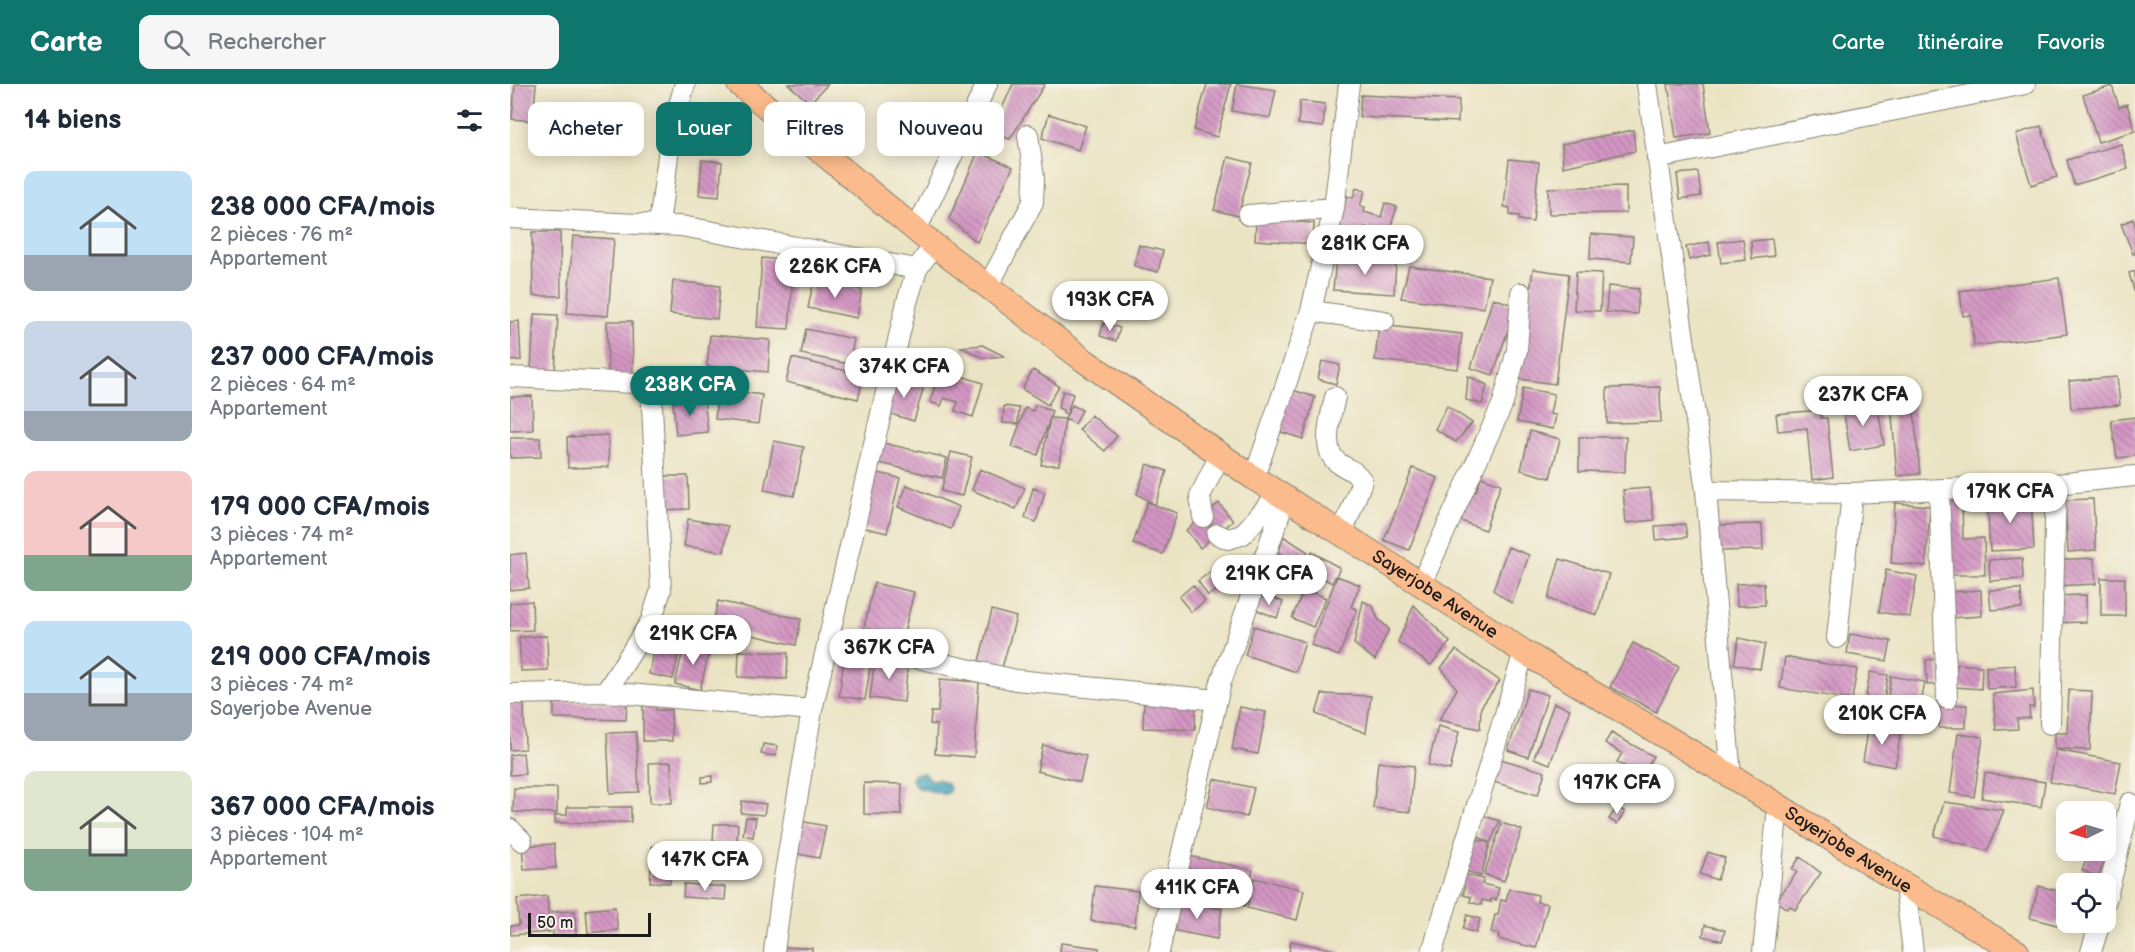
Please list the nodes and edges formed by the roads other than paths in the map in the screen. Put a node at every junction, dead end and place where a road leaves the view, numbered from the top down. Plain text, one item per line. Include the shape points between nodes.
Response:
1 (685, 84) edge
2 (740, 84) edge
3 (987, 84) edge
4 (1349, 84) edge
5 (1647, 84) edge
6 (2025, 84) edge
7 (1933, 93) edge
8 (1028, 135) dead end
9 (1658, 158) junction
10 (1334, 208) junction
11 (1248, 215) dead end
12 (510, 218) edge
13 (658, 225) junction
14 (925, 238) junction
15 (917, 268) junction
16 (988, 286) junction
17 (1521, 293) dead end
18 (1311, 311) junction
19 (1384, 321) dead end
20 (510, 377) edge
21 (651, 385) junction
22 (697, 386) dead end
23 (1335, 397) dead end
24 (1220, 455) junction
25 (2135, 476) edge
26 (1254, 478) junction
27 (2056, 484) junction
28 (1939, 489) junction
29 (1706, 491) junction
30 (1852, 493) junction
31 (1281, 496) junction
32 (1203, 517) dead end
33 (1217, 534) dead end
34 (1342, 534) junction
35 (1421, 584) junction
36 (828, 638) junction
37 (1837, 638) dead end
38 (1524, 652) junction
39 (606, 692) junction
40 (510, 694) edge
41 (1947, 699) dead end
42 (1217, 700) junction
43 (812, 710) junction
44 (2050, 724) dead end
45 (1731, 776) junction
46 (2130, 803) dead end
47 (1778, 806) junction
48 (2113, 873) edge
49 (1905, 885) junction
50 (2097, 933) edge
51 (774, 952) edge
52 (1160, 952) edge
53 (1432, 952) edge
54 (1763, 952) edge
55 (1913, 952) edge
56 (2017, 952) edge
57 (2091, 952) edge

1 - 13 street via 671,133
2 - 14 main road, Sayerjobe Avenue
3 - 14 street
4 - 10 street
5 - 9 street
6 - 7 street
7 - 9 street
8 - 16 street via 1033,202
9 - 29 street
10 - 11 street
10 - 18 street
12 - 13 street
13 - 15 street
14 - 15 street
14 - 16 main road, Sayerjobe Avenue
15 - 36 street
16 - 24 main road, Sayerjobe Avenue via 1085,361
17 - 35 street via 1517,350 1503,403
18 - 19 street
18 - 26 street
20 - 21 street
21 - 22 street
21 - 39 street via 661,590 651,621
23 - 34 street via 1328,432 1329,454 1337,463 1358,473 1362,481
24 - 26 main road, Sayerjobe Avenue
24 - 32 street via 1200,496
25 - 27 street
26 - 31 main road, Sayerjobe Avenue
27 - 28 street
27 - 44 street
28 - 30 street
28 - 41 street
29 - 30 street
29 - 45 street
30 - 37 street
31 - 33 street via 1242,535 1228,539
31 - 34 main road, Sayerjobe Avenue
31 - 42 street
34 - 35 main road, Sayerjobe Avenue
35 - 38 main road, Sayerjobe Avenue
36 - 42 street via 1016,680
36 - 43 street
38 - 45 main road, Sayerjobe Avenue
38 - 53 street
39 - 40 street
39 - 43 street
42 - 52 street
43 - 51 street
45 - 47 main road, Sayerjobe Avenue
46 - 48 street
47 - 49 main road, Sayerjobe Avenue
47 - 54 street
49 - 55 street
49 - 56 main road, Sayerjobe Avenue
50 - 57 street

